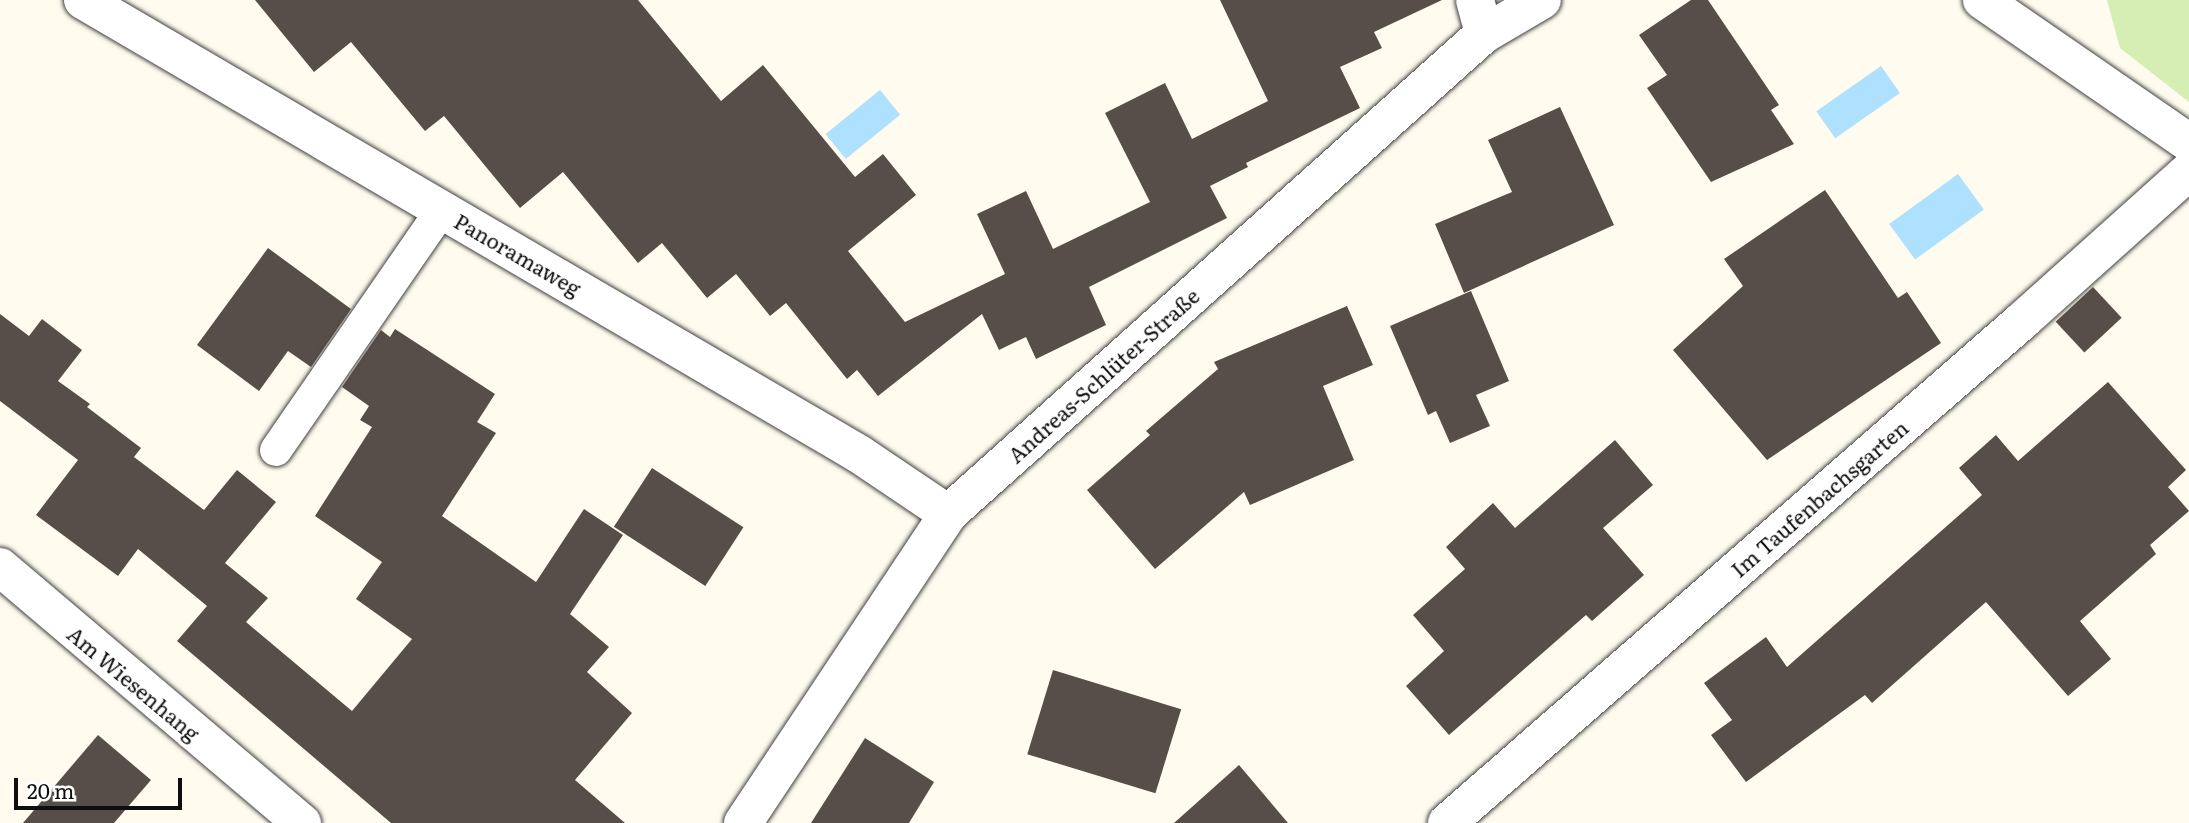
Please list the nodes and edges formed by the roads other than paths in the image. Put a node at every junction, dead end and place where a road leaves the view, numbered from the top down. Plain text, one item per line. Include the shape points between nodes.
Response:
1 (83, 0) edge
2 (1542, 0) edge
3 (1982, 0) edge
4 (1479, 17) edge
5 (2189, 143) edge
6 (2189, 171) edge
7 (442, 209) junction
8 (276, 450) dead end
9 (948, 514) junction
10 (0, 567) edge
11 (302, 823) edge
12 (743, 823) edge
13 (1447, 823) edge

1 - 7 street, Panoramaweg
2 - 4 street, Andreas-Schlüter-Straße
3 - 5 street
4 - 9 street, Andreas-Schlüter-Straße
6 - 13 street, Im Taufenbachsgarten
7 - 8 lane
7 - 9 street, Panoramaweg via 859,454
9 - 12 street, Andreas-Schlüter-Straße
10 - 11 street, Am Wiesenhang

